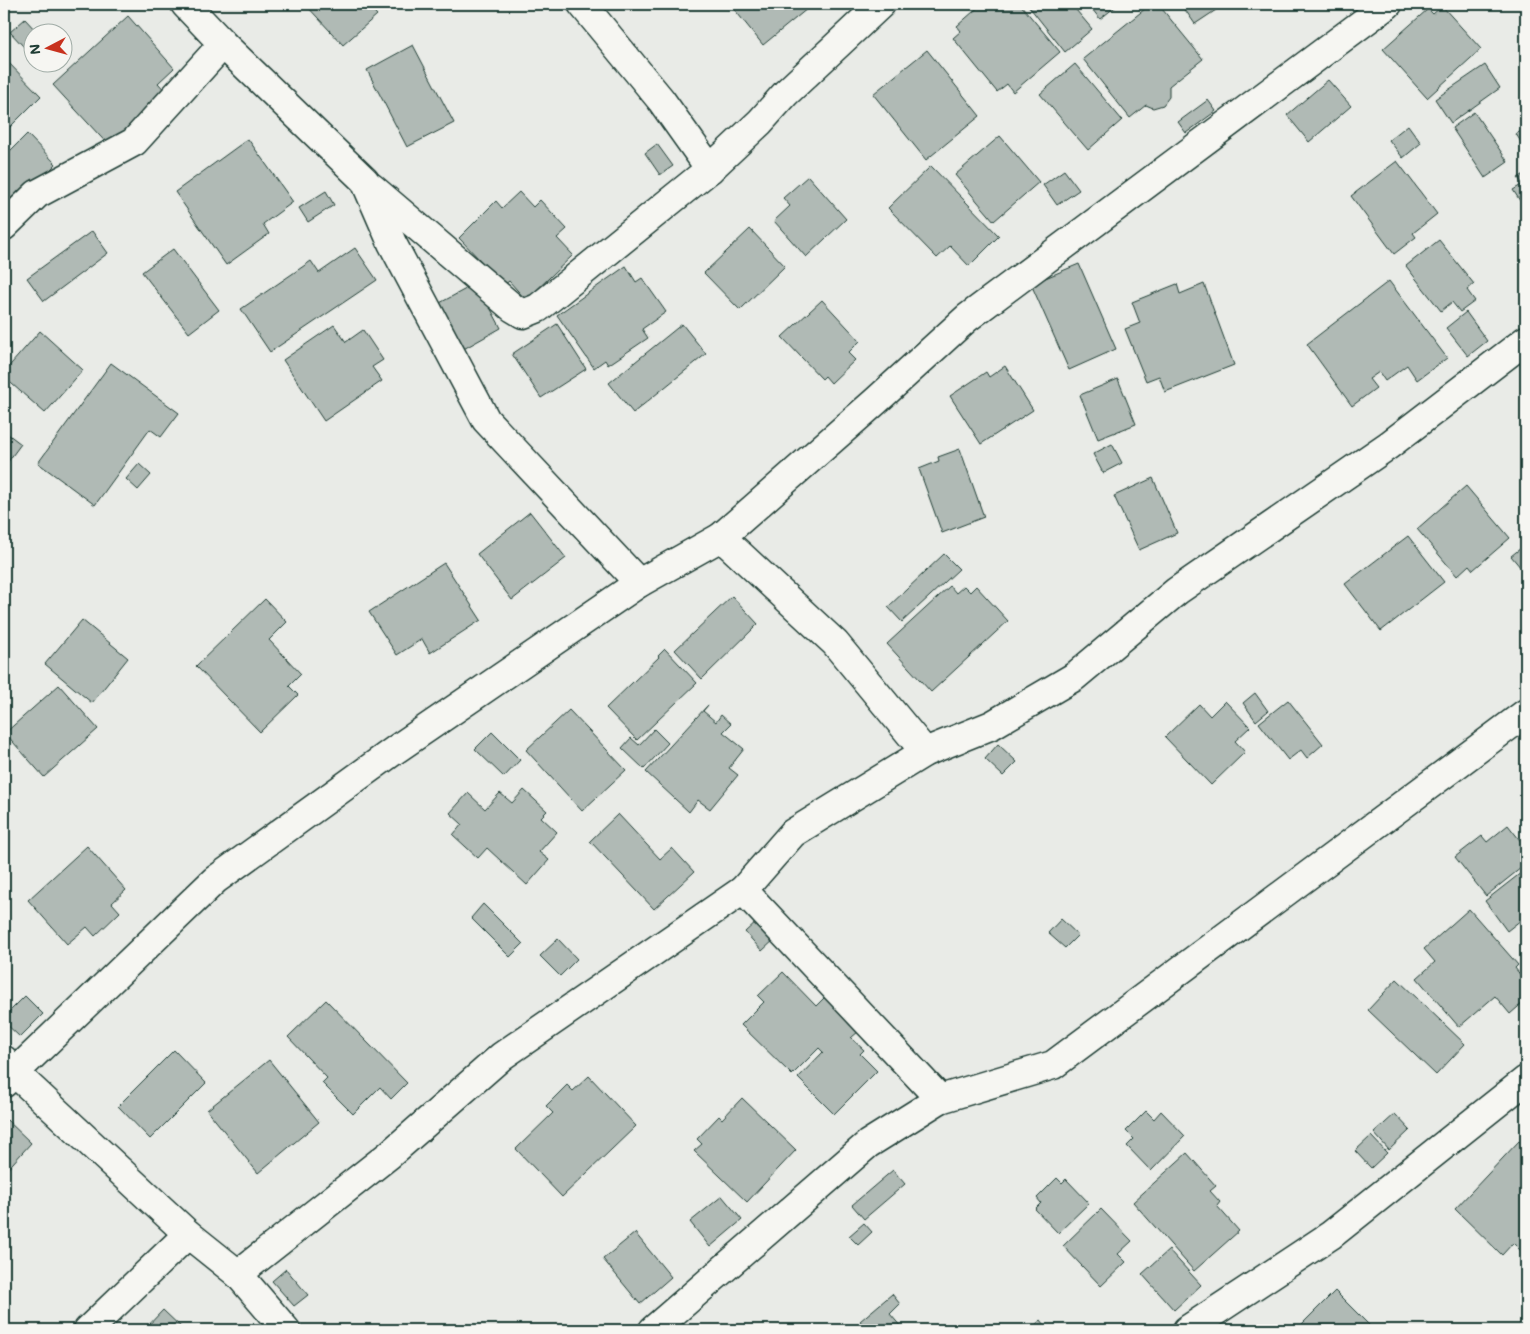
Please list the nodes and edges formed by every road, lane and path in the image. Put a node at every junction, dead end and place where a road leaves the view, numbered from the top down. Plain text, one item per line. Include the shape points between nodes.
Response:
1 (185, 4) edge
2 (582, 4) edge
3 (882, 4) edge
4 (1388, 4) edge
5 (223, 44) junction
6 (710, 169) junction
7 (365, 181) junction
8 (4, 226) edge
9 (1526, 340) edge
10 (721, 537) junction
11 (639, 583) junction
12 (1526, 713) edge
13 (925, 752) junction
14 (743, 890) junction
15 (8, 1072) edge
16 (1526, 1080) edge
17 (940, 1099) junction
18 (188, 1234) junction
19 (238, 1274) junction
20 (88, 1330) edge
21 (286, 1330) edge
22 (653, 1330) edge
23 (1187, 1330) edge

1 - 5 street
2 - 6 street via 661,100
3 - 6 street
4 - 10 street via 967,318
5 - 7 street
5 - 8 street via 134,142 37,194
6 - 7 street via 538,308 523,314
7 - 11 street via 392,243 486,420
9 - 13 street via 1389,445 1177,591 1074,677 992,725
10 - 11 street
10 - 13 street via 835,643
11 - 15 street via 395,750 215,880
12 - 17 street via 1053,1065
13 - 14 street via 793,833
14 - 17 street
14 - 19 street via 502,1056 389,1155
15 - 18 street
16 - 23 street via 1331,1235
17 - 22 street via 868,1144
18 - 19 street
18 - 20 street
19 - 21 street

